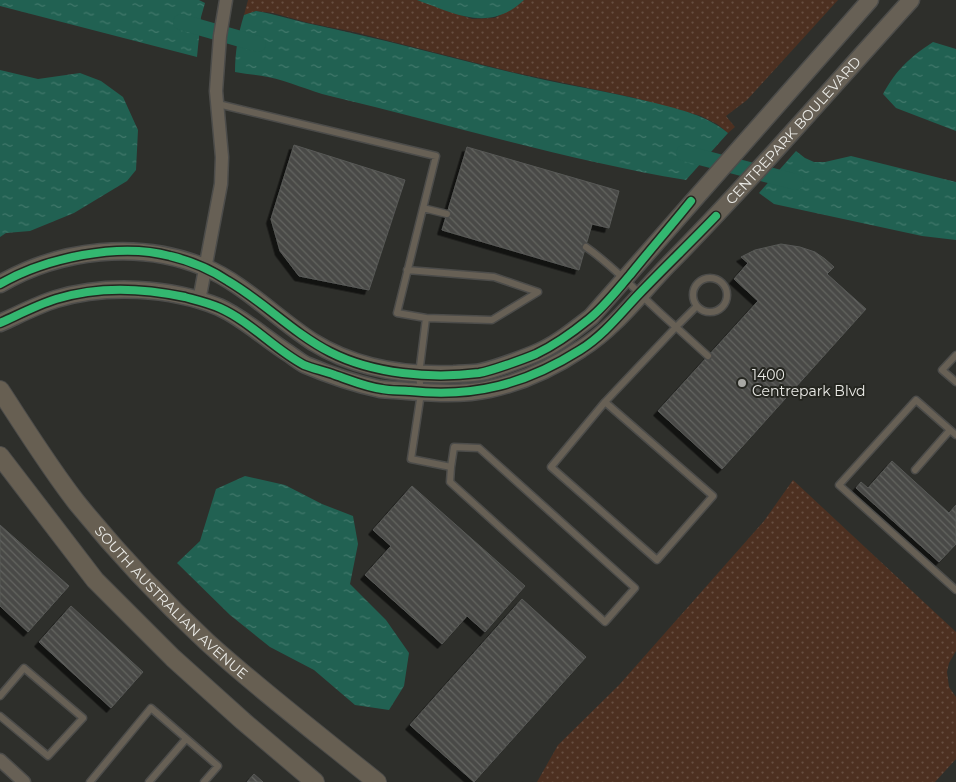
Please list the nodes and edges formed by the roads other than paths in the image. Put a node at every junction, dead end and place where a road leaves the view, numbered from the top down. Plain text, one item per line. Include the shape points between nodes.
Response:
1 (226, 0) edge
2 (870, 0) edge
3 (911, 0) edge
4 (217, 97) junction
5 (423, 208) junction
6 (447, 214) dead end
7 (586, 247) dead end
8 (205, 267) junction
9 (408, 270) junction
10 (626, 279) junction
11 (0, 284) edge
12 (640, 294) junction
13 (199, 301) junction
14 (697, 306) junction
15 (426, 318) junction
16 (0, 323) edge
17 (676, 327) junction
18 (956, 355) edge
19 (708, 356) dead end
20 (419, 374) junction
21 (956, 382) edge
22 (0, 390) edge
23 (421, 392) junction
24 (605, 402) junction
25 (950, 430) junction
26 (956, 435) edge
27 (0, 456) edge
28 (450, 467) junction
29 (914, 470) dead end
30 (955, 588) edge
31 (0, 696) edge
32 (0, 716) edge
33 (186, 739) junction
34 (0, 760) edge
35 (24, 782) edge
36 (90, 782) edge
37 (149, 782) edge
38 (204, 782) edge
39 (315, 782) edge
40 (377, 782) edge

1 - 4 street via 220,36
2 - 10 street, CENTREPARK BOULEVARD
3 - 12 street, CENTREPARK BOULEVARD via 716,216
4 - 5 lane via 436,156
4 - 8 street via 221,184
5 - 6 lane
5 - 9 lane
7 - 10 lane
8 - 11 street, CENTREPARK BOULEVARD via 168,255 138,251 86,254 50,262
8 - 13 street
8 - 20 street, CENTREPARK BOULEVARD via 330,352 382,369
9 - 15 lane via 397,312
9 - 15 lane via 494,277 538,292 492,320
10 - 12 lane
10 - 20 street, CENTREPARK BOULEVARD via 591,317 536,354 480,373
12 - 17 lane
12 - 23 street, CENTREPARK BOULEVARD via 605,332 580,350 527,377 489,389 457,393
13 - 16 street, CENTREPARK BOULEVARD via 139,289 94,291 54,300
13 - 23 street, CENTREPARK BOULEVARD via 238,318 304,364 382,389
14 - 14 lane via 692,296 699,281 710,278 720,281 726,290 723,306 712,312
14 - 17 lane
15 - 20 lane
17 - 19 lane
17 - 24 lane
18 - 21 lane via 942,370
20 - 23 lane
22 - 40 main road, SOUTH AUSTRALIAN AVENUE via 77,503 153,588 214,648
23 - 28 lane via 411,458
24 - 24 lane via 551,467 657,560 713,496
25 - 26 lane
25 - 29 lane
25 - 30 lane via 916,400 839,485
27 - 39 main road via 95,580 173,658
28 - 28 lane via 450,482 605,622 635,588 479,448 454,447
31 - 32 lane via 24,668 82,718 48,756
33 - 36 lane via 151,708
33 - 37 lane
33 - 38 lane via 218,766
34 - 35 street

